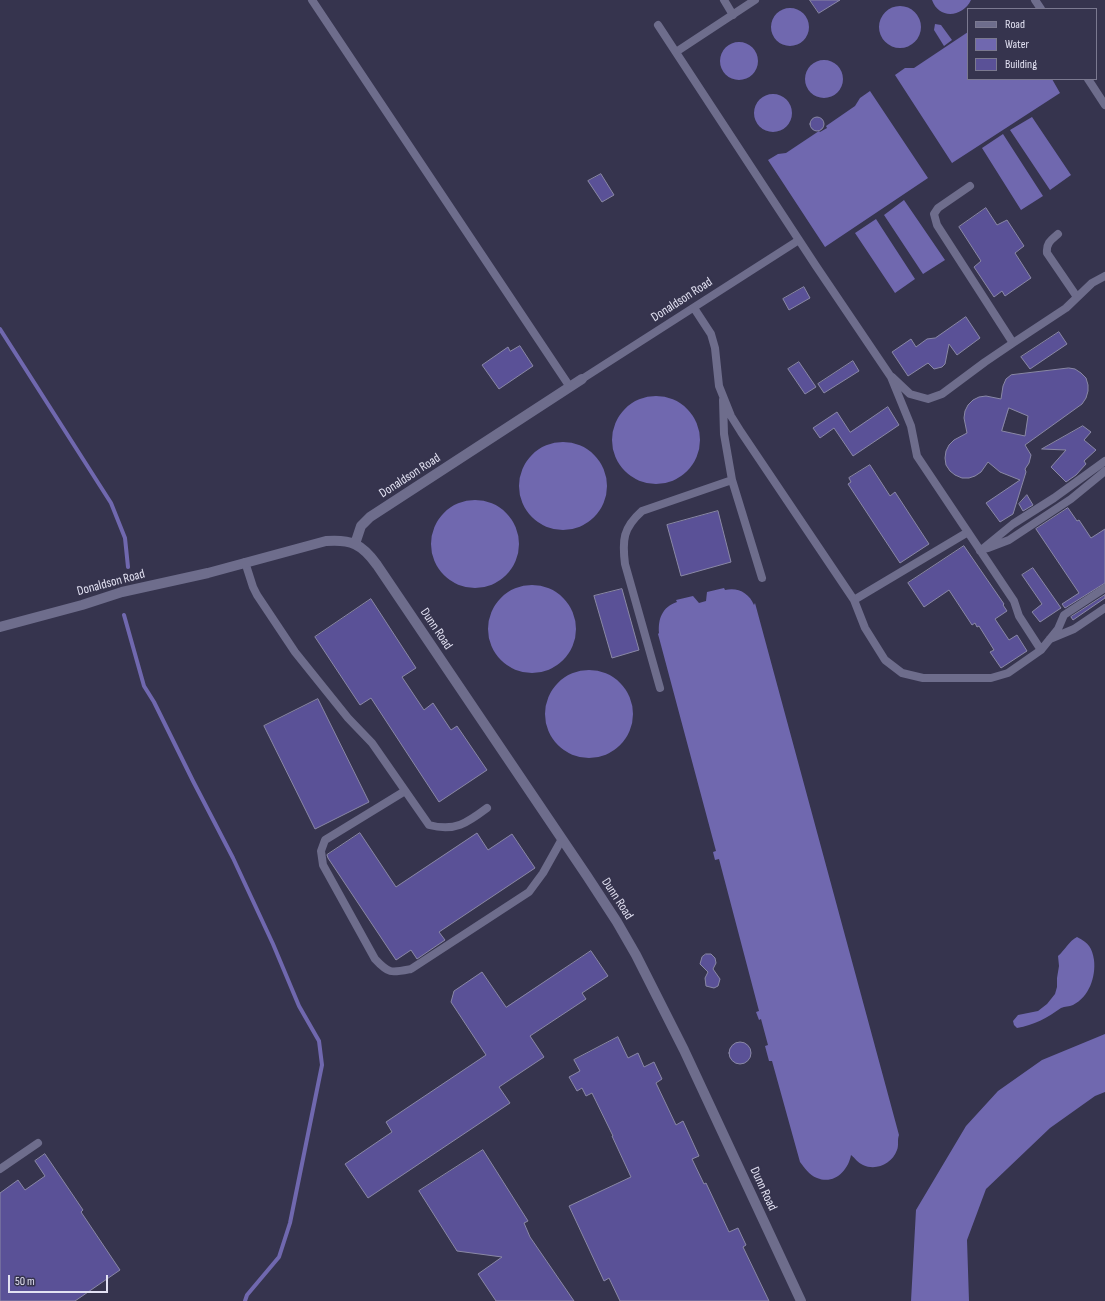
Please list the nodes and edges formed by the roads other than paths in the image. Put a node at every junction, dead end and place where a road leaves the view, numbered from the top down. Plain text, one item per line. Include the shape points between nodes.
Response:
1 (312, 0) edge
2 (724, 0) edge
3 (755, 0) edge
4 (733, 14) junction
5 (658, 25) dead end
6 (676, 52) junction
7 (1089, 80) edge
8 (1105, 105) edge
9 (970, 186) dead end
10 (1058, 234) dead end
11 (799, 240) junction
12 (1105, 276) edge
13 (1077, 297) junction
14 (694, 308) junction
15 (1013, 343) junction
16 (891, 377) junction
17 (582, 380) joint
18 (570, 386) junction
19 (723, 395) junction
20 (1105, 461) edge
21 (1105, 471) edge
22 (732, 480) junction
23 (968, 532) junction
24 (355, 544) junction
25 (980, 551) junction
26 (245, 562) junction
27 (762, 578) dead end
28 (1105, 588) edge
29 (854, 600) junction
30 (1105, 608) edge
31 (0, 626) edge
32 (1049, 640) junction
33 (1041, 650) junction
34 (660, 688) dead end
35 (405, 791) junction
36 (487, 808) dead end
37 (562, 839) junction
38 (38, 1143) dead end
39 (0, 1168) edge
40 (801, 1301) edge

1 - 18 lane
2 - 4 lane
3 - 4 lane
4 - 6 lane
5 - 6 lane
6 - 11 lane
7 - 8 lane
9 - 15 lane via 938,208 934,214 937,225
10 - 13 lane via 1048,242 1047,253
11 - 14 lane, Donaldson Road
11 - 16 lane
12 - 13 lane via 1092,283
13 - 15 lane via 1066,308
14 - 17 lane, Donaldson Road
14 - 19 lane via 711,334 719,386
15 - 16 lane via 942,394 928,399 910,394
16 - 23 lane via 911,426 917,456
17 - 18 street, Donaldson Road
18 - 24 street, Donaldson Road via 370,517 362,524
19 - 22 lane via 724,434
19 - 29 lane via 741,432
20 - 25 lane via 1013,524
21 - 25 lane via 1071,499 1009,540
22 - 27 lane
22 - 34 lane via 642,512 633,519 626,531 623,547 625,564
23 - 25 lane
23 - 29 lane
24 - 26 street, Donaldson Road via 326,541
24 - 37 street, Dunn Road via 366,551 377,565
25 - 33 lane via 1014,601 1019,616
26 - 31 street, Donaldson Road via 122,592
26 - 35 lane via 257,595 295,652 348,718 372,743
28 - 32 lane via 1064,616
29 - 33 lane via 865,628 885,660 902,673 923,678 991,678 1008,673
30 - 32 lane via 1074,629
32 - 33 lane
35 - 36 lane via 429,825 439,828 453,828 468,823
35 - 37 lane via 325,840 321,851 322,865 375,959 386,970 395,972 411,969 529,892
37 - 40 street, Dunn Road via 636,955 681,1044
38 - 39 lane

